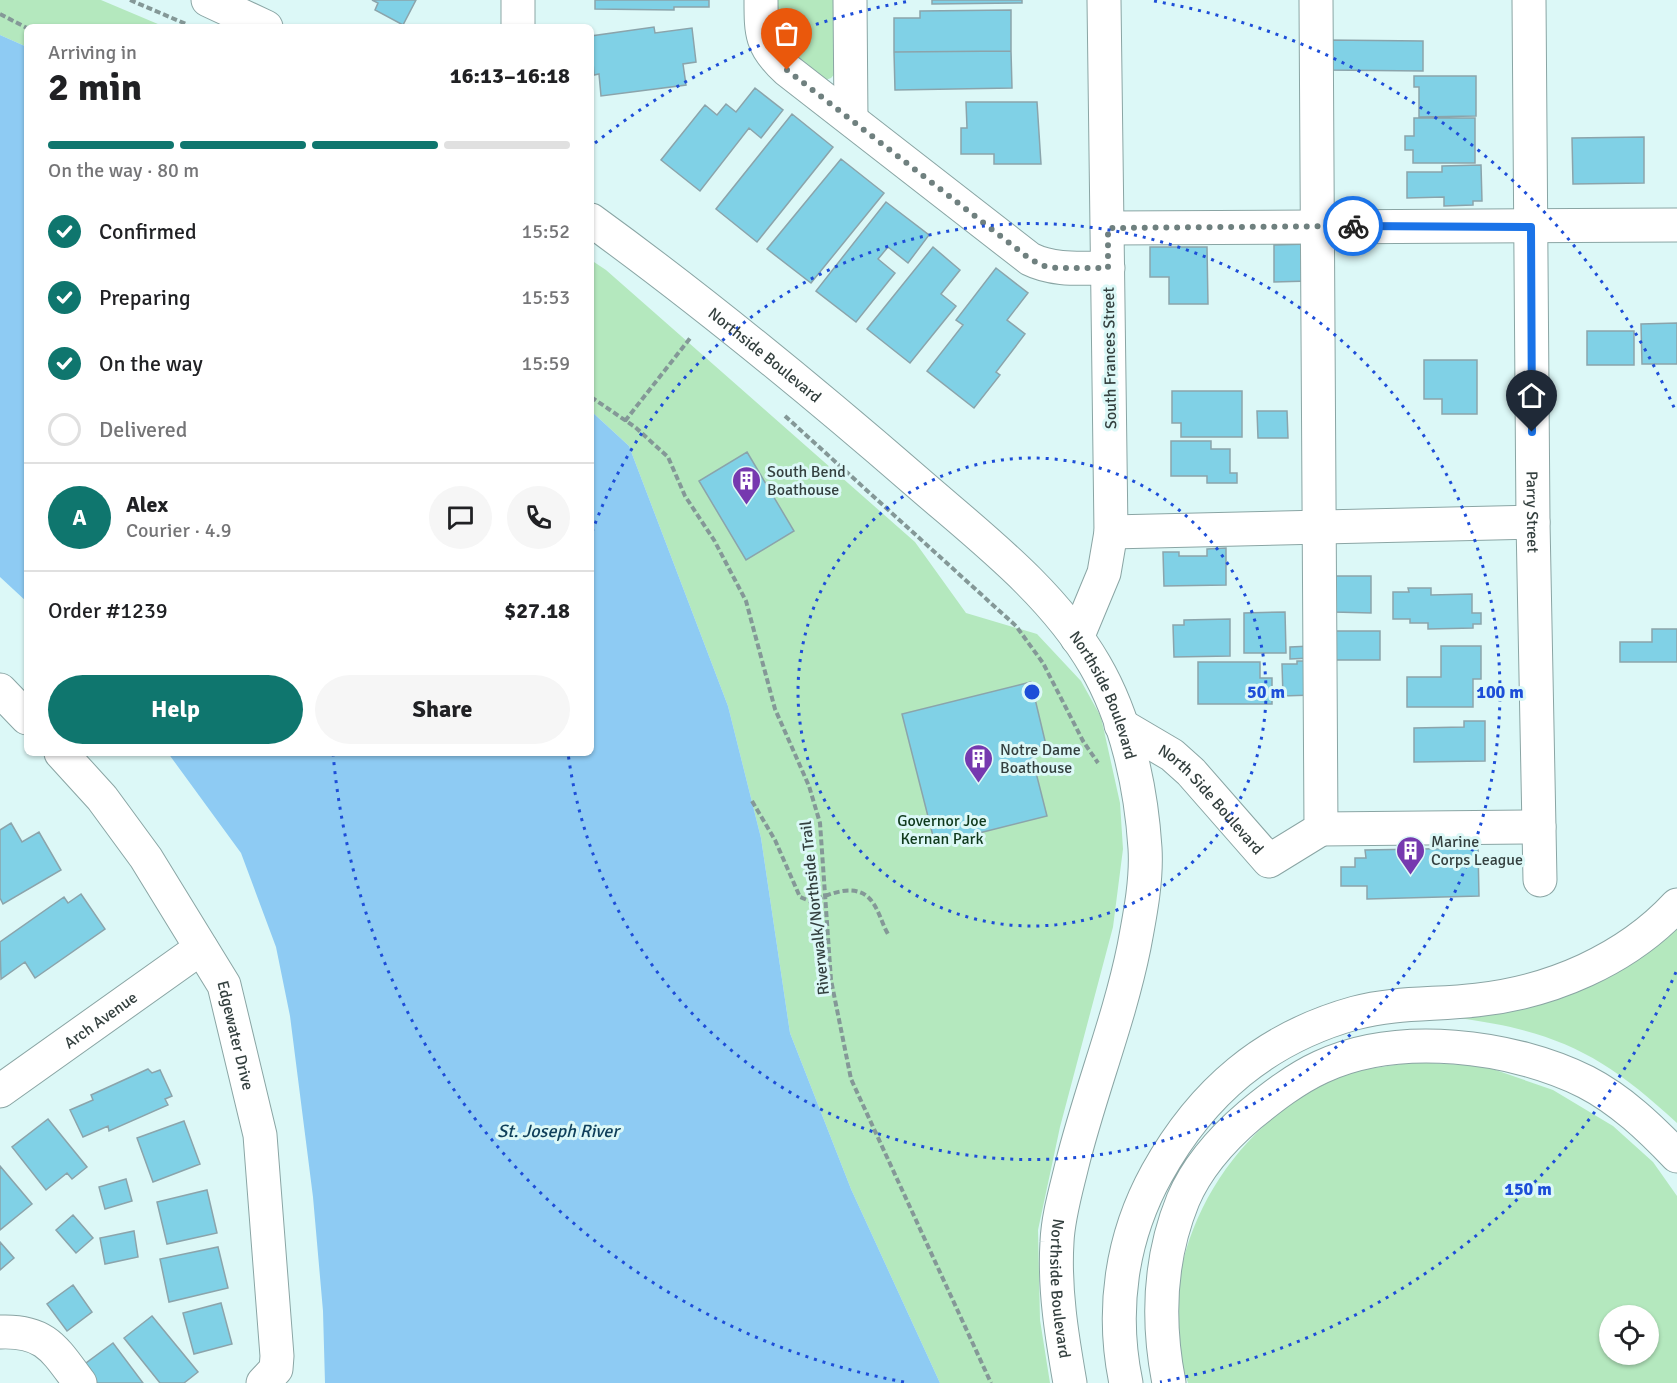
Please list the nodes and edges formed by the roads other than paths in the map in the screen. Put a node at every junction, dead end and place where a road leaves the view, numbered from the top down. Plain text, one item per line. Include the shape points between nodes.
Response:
1 (208, 0) edge
2 (518, 0) edge
3 (761, 0) edge
4 (850, 0) edge
5 (1104, 0) edge
6 (1316, 0) edge
7 (1529, 0) edge
8 (260, 24) edge
9 (518, 24) edge
10 (851, 118) junction
11 (594, 222) edge
12 (1677, 225) edge
13 (1316, 226) junction
14 (1531, 227) junction
15 (1108, 228) junction
16 (1108, 268) junction
17 (1533, 522) junction
18 (1319, 528) junction
19 (1111, 532) junction
20 (1077, 638) junction
21 (0, 690) edge
22 (24, 715) edge
23 (1121, 725) junction
24 (64, 756) edge
25 (1539, 827) junction
26 (1321, 829) junction
27 (1540, 879) dead end
28 (1677, 905) edge
29 (201, 948) junction
30 (0, 1091) edge
31 (1677, 1156) edge
32 (0, 1332) edge
33 (269, 1376) edge
34 (80, 1383) edge
35 (1070, 1383) edge
36 (1126, 1383) edge
37 (1169, 1383) edge

1 - 8 street
2 - 9 street
3 - 10 street via 762,35 771,55
4 - 10 street
5 - 15 street, South Frances Street
6 - 13 street
7 - 14 street, Parry Street
10 - 16 street via 1030,259 1057,268
11 - 20 street, Northside Boulevard via 674,280 833,409 1026,579 1062,616
12 - 14 street
13 - 14 street
13 - 15 street
13 - 18 street
14 - 17 street, Parry Street
15 - 16 street, South Frances Street
16 - 19 street, South Frances Street
17 - 18 street
17 - 25 street, Parry Street
18 - 19 street
18 - 26 street
19 - 20 street, South Frances Street via 1104,573
20 - 23 street, Northside Boulevard via 1115,705
21 - 22 street
23 - 26 street, North Side Boulevard via 1179,761 1269,861
23 - 35 street, Northside Boulevard via 1139,803 1145,851 1133,948 1078,1141 1057,1240 1060,1322
24 - 29 street, Edgewater Drive via 102,798 146,858
25 - 26 street
25 - 27 street, Parry Street
28 - 36 street via 1635,943 1593,967 1550,984 1478,1000 1401,1005 1356,1013 1273,1048 1235,1073 1198,1112 1168,1154 1131,1229 1118,1318
29 - 30 street, Arch Avenue
29 - 33 street, Edgewater Drive via 224,985 260,1135
31 - 37 street via 1631,1112 1587,1083 1538,1061 1486,1050 1423,1045 1370,1052 1322,1066 1278,1093 1236,1127 1207,1159 1184,1199 1165,1266 1162,1343
32 - 34 street via 18,1331 51,1345

